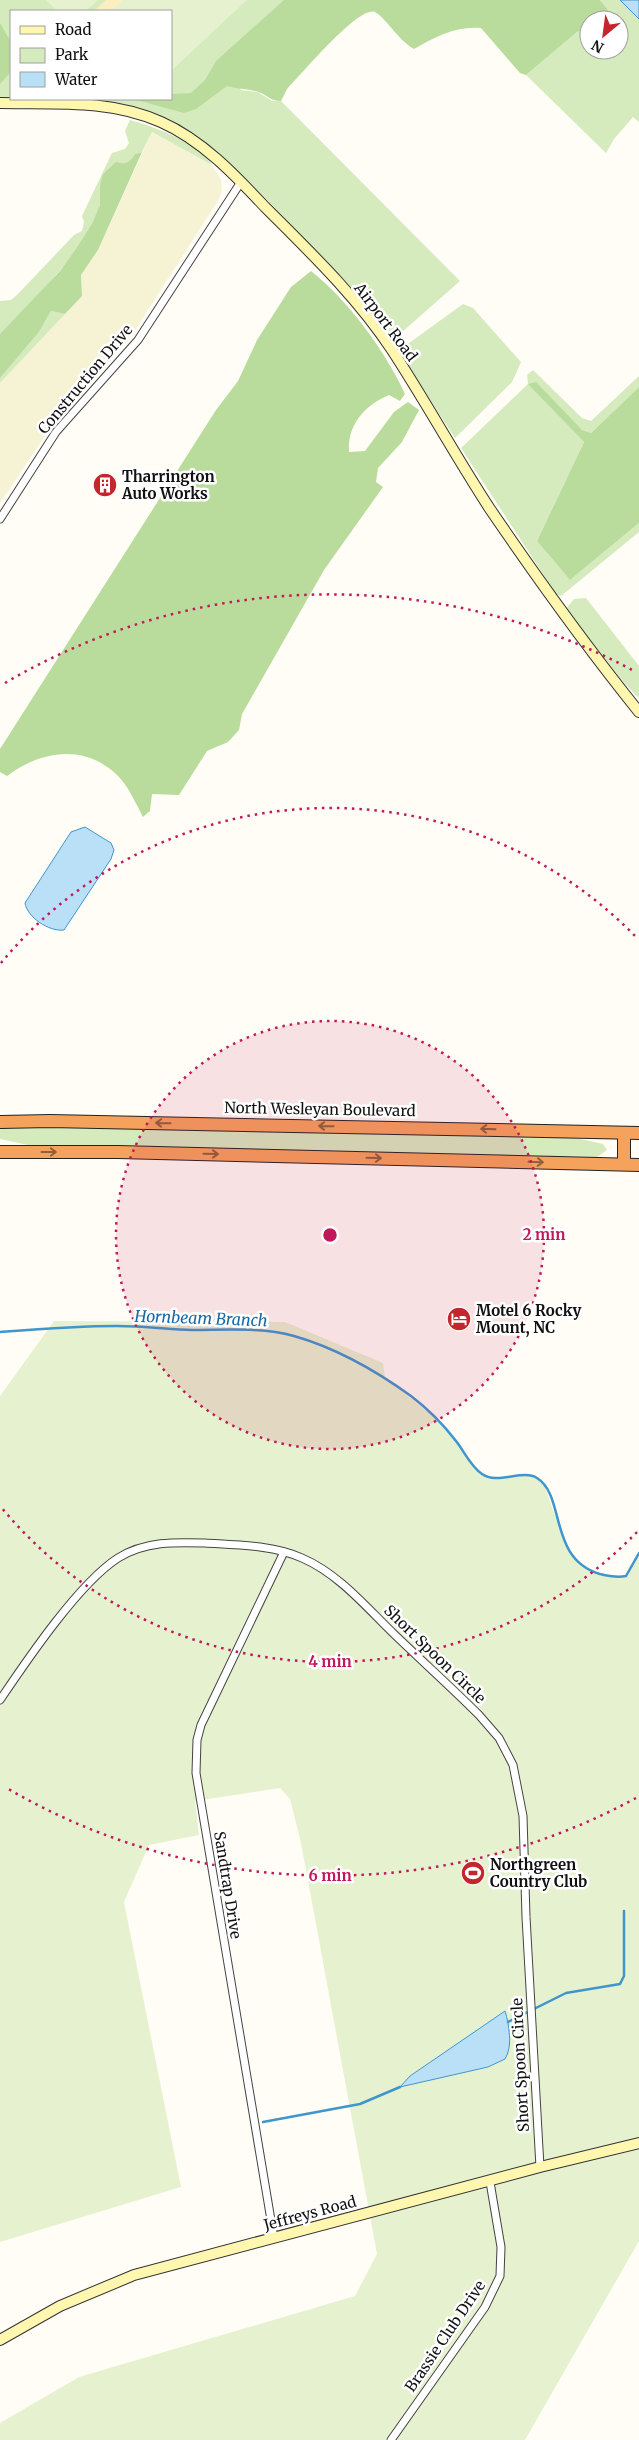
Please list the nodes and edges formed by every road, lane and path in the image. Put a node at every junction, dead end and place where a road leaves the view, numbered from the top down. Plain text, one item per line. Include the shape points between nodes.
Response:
1 (0, 104) edge
2 (241, 182) junction
3 (0, 518) edge
4 (639, 712) edge
5 (0, 1122) edge
6 (624, 1133) junction
7 (639, 1133) edge
8 (0, 1152) edge
9 (624, 1164) junction
10 (639, 1165) edge
11 (284, 1552) junction
12 (0, 1700) edge
13 (639, 2143) edge
14 (540, 2167) junction
15 (490, 2182) junction
16 (274, 2238) junction
17 (0, 2340) edge
18 (391, 2440) edge

1 - 2 main road, Airport Road via 92,104 131,111 188,137
2 - 3 street, Construction Drive via 138,340 56,432
2 - 4 main road, Airport Road via 328,270 391,348 489,507 563,614
6 -> 5 highway, North Wesleyan Boulevard
6 - 7 highway, North Wesleyan Boulevard
6 - 9 highway
8 -> 9 highway
9 - 10 highway
11 - 12 street, Short Spoon Circle via 184,1542 130,1551 105,1568 77,1597
11 - 14 street, Short Spoon Circle via 314,1563 342,1584 485,1721 499,1738 513,1765 523,1816
11 - 16 street, Sandtrap Drive via 208,1710 197,1740 196,1756 219,1916
13 - 14 main road, Jeffreys Road
14 - 15 main road, Jeffreys Road
15 - 16 main road, Jeffreys Road
15 - 18 street, Brassie Club Drive via 501,2247 500,2276 485,2306
16 - 17 main road, Jeffreys Road via 120,2280 60,2306

